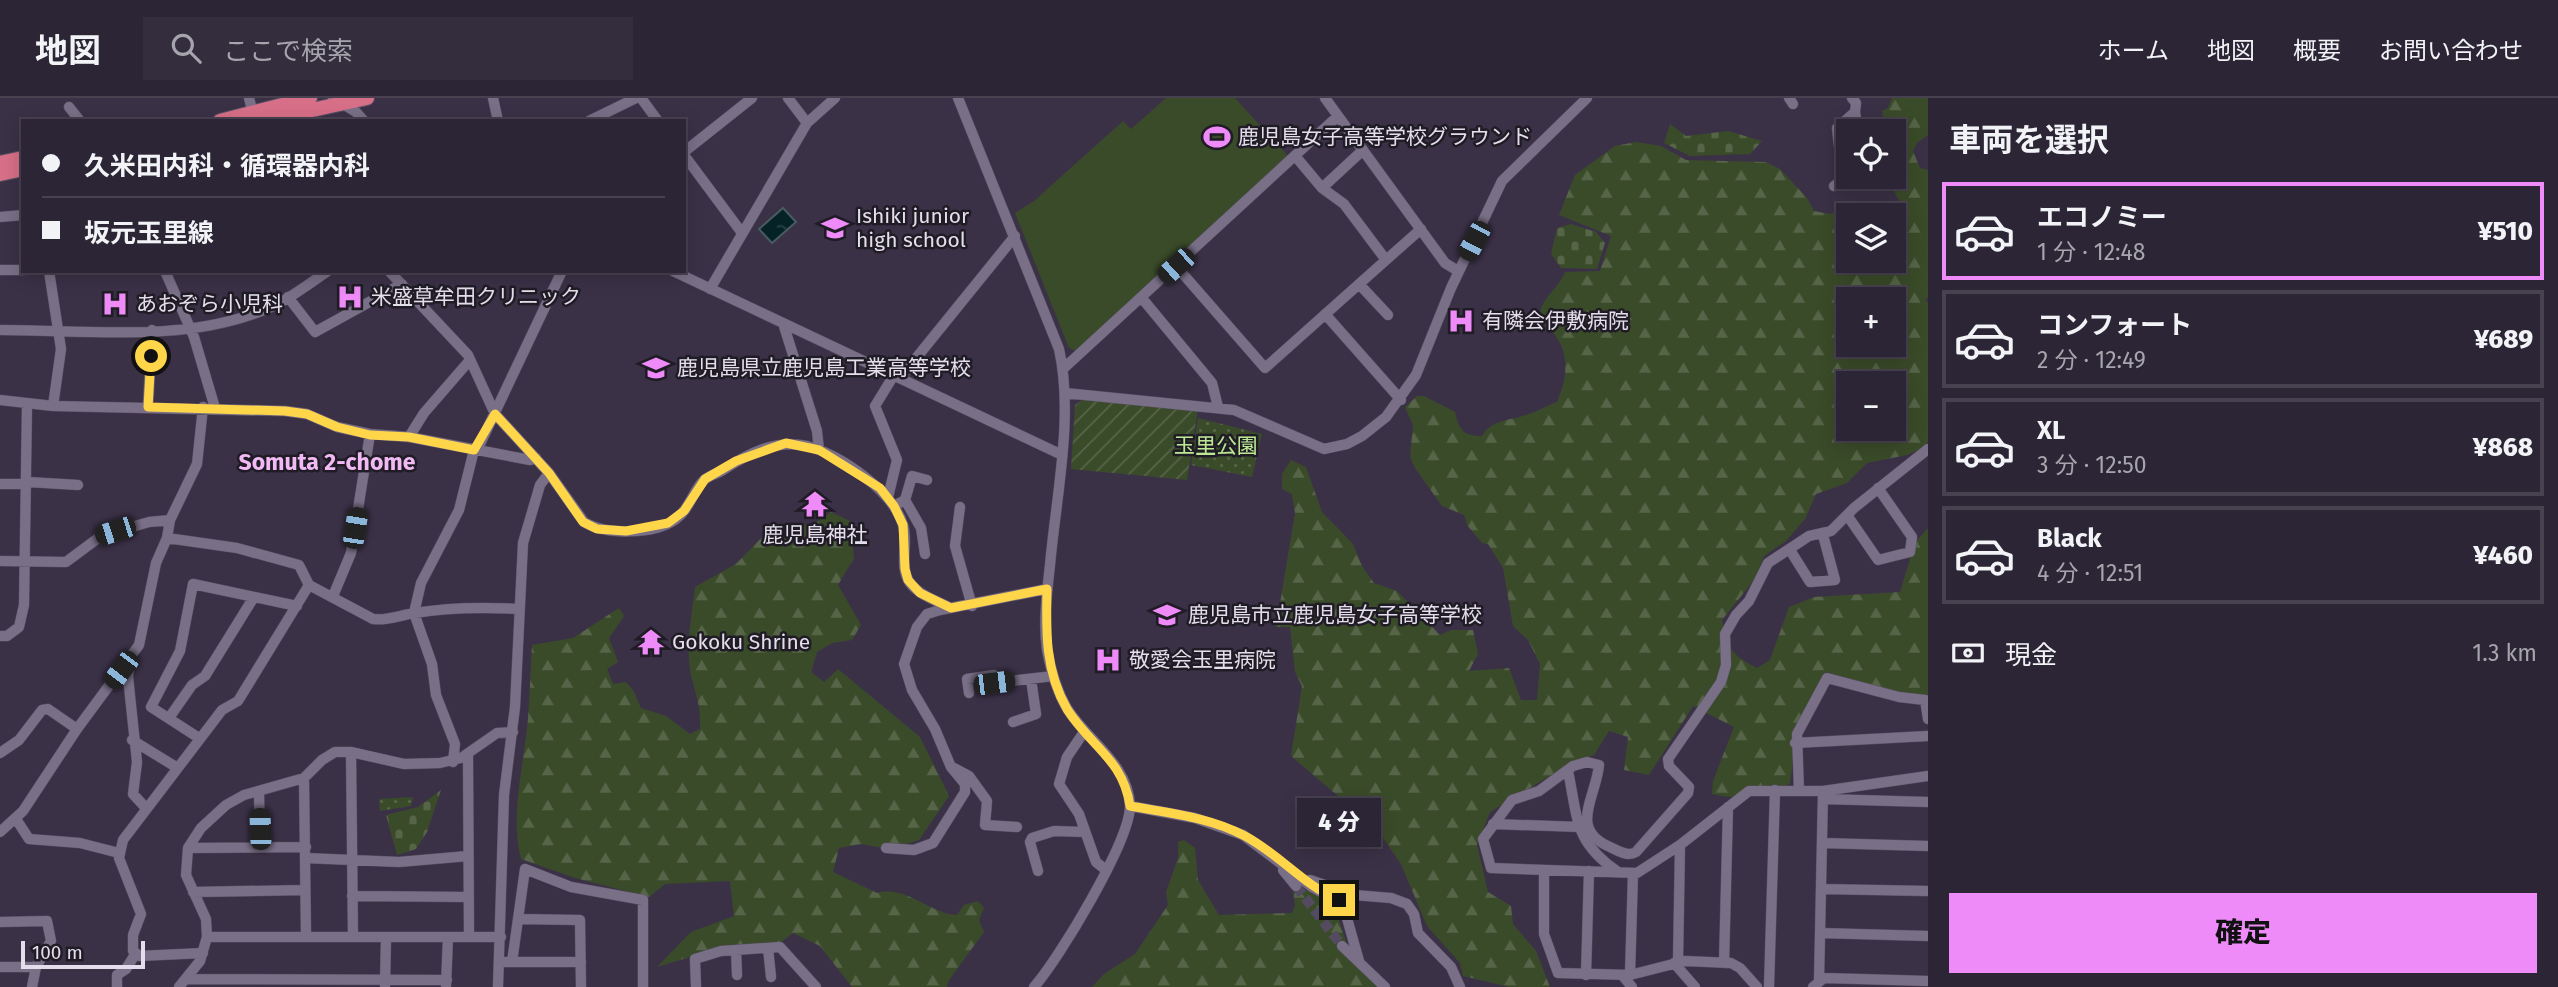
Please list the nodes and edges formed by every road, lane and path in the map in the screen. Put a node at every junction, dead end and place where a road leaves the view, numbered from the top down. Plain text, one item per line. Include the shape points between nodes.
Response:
1 (310, 98) edge
2 (367, 98) edge
3 (493, 98) edge
4 (639, 98) edge
5 (752, 98) edge
6 (788, 98) edge
7 (835, 98) edge
8 (958, 98) edge
9 (1325, 98) edge
10 (1587, 98) edge
11 (1852, 98) edge
12 (338, 101) edge
13 (69, 107) dead end
14 (1855, 112) junction
15 (254, 113) edge
16 (1338, 116) junction
17 (78, 119) edge
18 (228, 119) edge
19 (361, 119) edge
20 (498, 119) edge
21 (593, 119) edge
22 (657, 119) edge
23 (1847, 119) edge
24 (1856, 119) edge
25 (807, 123) junction
26 (1363, 150) junction
27 (686, 151) edge
28 (686, 156) edge
29 (1296, 157) junction
30 (21, 158) edge
31 (0, 163) edge
32 (21, 169) edge
33 (0, 174) edge
34 (1322, 188) junction
35 (21, 215) edge
36 (0, 217) edge
37 (1421, 229) junction
38 (742, 233) junction
39 (1014, 236) junction
40 (1386, 260) junction
41 (1176, 266) junction
42 (0, 270) edge
43 (21, 270) edge
44 (1458, 271) junction
45 (48, 273) edge
46 (166, 273) edge
47 (325, 273) edge
48 (391, 273) edge
49 (561, 273) edge
50 (677, 273) edge
51 (402, 284) junction
52 (1359, 284) junction
53 (710, 289) junction
54 (288, 297) junction
55 (1141, 297) junction
56 (1325, 314) junction
57 (1388, 315) dead end
58 (783, 323) junction
59 (0, 330) edge
60 (59, 330) junction
61 (152, 330) junction
62 (189, 330) junction
63 (470, 360) junction
64 (1063, 368) junction
65 (897, 376) junction
66 (1065, 393) junction
67 (0, 400) edge
68 (1401, 400) junction
69 (27, 405) junction
70 (53, 407) junction
71 (148, 407) junction
72 (203, 407) junction
73 (1218, 407) junction
74 (215, 408) junction
75 (495, 414) junction
76 (370, 435) junction
77 (409, 437) junction
78 (1928, 449) edge
79 (474, 450) junction
80 (819, 450) junction
81 (1060, 454) junction
82 (536, 458) junction
83 (549, 473) junction
84 (927, 480) dead end
85 (28, 483) junction
86 (0, 484) edge
87 (78, 485) dead end
88 (1878, 488) junction
89 (905, 500) junction
90 (891, 502) junction
91 (960, 507) dead end
92 (1847, 514) junction
93 (170, 520) junction
94 (1823, 535) junction
95 (167, 538) junction
96 (1790, 550) junction
97 (925, 554) dead end
98 (27, 560) junction
99 (0, 561) edge
100 (309, 585) junction
101 (1047, 589) junction
102 (332, 596) junction
103 (254, 597) junction
104 (297, 606) junction
105 (972, 606) junction
106 (951, 608) junction
107 (519, 609) junction
108 (414, 613) junction
109 (0, 636) edge
110 (131, 658) junction
111 (1053, 676) junction
112 (1031, 679) junction
113 (969, 693) dead end
114 (169, 718) junction
115 (1928, 719) edge
116 (1013, 722) dead end
117 (77, 729) junction
118 (513, 732) junction
119 (1084, 732) junction
120 (1928, 736) edge
121 (199, 738) junction
122 (132, 740) junction
123 (1795, 743) junction
124 (351, 752) junction
125 (0, 753) edge
126 (468, 754) junction
127 (453, 762) junction
128 (176, 767) junction
129 (950, 767) junction
130 (1568, 771) junction
131 (1928, 776) edge
132 (303, 778) junction
133 (1775, 790) junction
134 (259, 791) junction
135 (1799, 791) junction
136 (1823, 795) junction
137 (1928, 802) edge
138 (1130, 806) junction
139 (145, 807) junction
140 (1728, 807) junction
141 (16, 819) junction
142 (1493, 824) junction
143 (1017, 827) dead end
144 (1580, 827) junction
145 (0, 832) edge
146 (1085, 832) junction
147 (1822, 843) junction
148 (1681, 845) junction
149 (1928, 846) edge
150 (188, 848) junction
151 (260, 848) junction
152 (886, 848) dead end
153 (305, 852) junction
154 (119, 853) junction
155 (468, 856) junction
156 (352, 858) junction
157 (1106, 870) junction
158 (1544, 870) junction
159 (1038, 871) dead end
160 (1589, 871) junction
161 (1619, 872) junction
162 (1633, 873) junction
163 (1296, 881) junction
164 (1821, 888) junction
165 (305, 890) junction
166 (193, 891) junction
167 (1928, 891) edge
168 (352, 896) junction
169 (468, 897) junction
170 (519, 919) junction
171 (0, 922) edge
172 (1820, 933) junction
173 (1928, 936) edge
174 (207, 937) junction
175 (306, 937) junction
176 (353, 937) junction
177 (386, 937) junction
178 (448, 937) junction
179 (469, 937) junction
180 (501, 937) junction
181 (1342, 946) tunnel mouth
182 (768, 948) junction
183 (736, 950) junction
184 (136, 953) junction
185 (203, 953) junction
186 (1359, 961) junction
187 (500, 962) junction
188 (512, 962) junction
189 (581, 962) junction
190 (1724, 962) junction
191 (1676, 963) junction
192 (0, 967) edge
193 (36, 967) junction
194 (737, 975) dead end
195 (1586, 975) junction
196 (1626, 975) junction
197 (771, 977) dead end
198 (1928, 981) edge
199 (182, 984) edge
200 (385, 984) edge
201 (446, 984) edge
202 (1816, 984) edge
203 (32, 987) edge
204 (117, 987) edge
205 (498, 987) edge
206 (581, 987) edge
207 (643, 987) edge
208 (696, 987) edge
209 (816, 987) edge
210 (1034, 987) edge
211 (1385, 987) edge
212 (1460, 987) edge
213 (1632, 987) edge
214 (1695, 987) edge
215 (1757, 987) edge
216 (1769, 987) edge

1 - 15 highway
2 - 12 highway
3 - 20 street
4 - 21 street
4 - 22 street
5 - 27 street
6 - 25 street
7 - 25 street
8 - 39 street
9 - 16 street
10 - 44 street via 1502,181
11 - 14 street
12 - 15 highway
12 - 19 street
13 - 17 street
14 - 23 street
14 - 24 street
15 - 18 highway
16 - 26 street
16 - 29 street
25 - 38 street
26 - 34 street
26 - 37 street
28 - 38 street
29 - 34 street
29 - 41 street
30 - 31 highway
32 - 33 highway
34 - 40 street via 1343,204
35 - 36 street
37 - 40 street
37 - 44 street via 1445,263
38 - 53 street
39 - 64 street
39 - 65 street
40 - 52 street
41 - 55 street
41 - 56 street via 1265,368
42 - 43 street
44 - 68 street via 1416,375
45 - 60 street
46 - 62 street
47 - 54 street
48 - 51 street
49 - 75 street
50 - 53 street
51 - 54 street via 315,332
51 - 63 street
52 - 56 street
52 - 57 street
53 - 58 street
54 - 62 street via 226,323
55 - 64 street
55 - 73 street via 1212,383
56 - 68 street
58 - 65 street
58 - 80 street
59 - 60 street
60 - 61 street
60 - 70 street
61 - 62 street
61 - 71 street
62 - 74 street
63 - 75 street
63 - 77 street
64 - 66 street
65 - 81 street
65 - 90 street via 875,406 897,460
66 - 73 street
66 - 81 street
67 - 69 street
68 - 73 street via 1374,429 1347,444 1324,449
69 - 70 street
69 - 85 street
70 - 71 street
71 - 72 street
72 - 74 street
72 - 93 street via 197,464
74 - 76 street via 307,414
75 - 79 street
75 - 82 street
76 - 77 street
76 - 102 street via 351,552
77 - 79 street
78 - 88 street
79 - 82 street
79 - 108 street via 459,510 421,583
80 - 83 street via 786,443 760,450 705,479 677,519 626,531 603,530 583,522
80 - 90 street via 880,488
81 - 101 street
82 - 83 street
83 - 107 street via 540,485 523,543
84 - 89 street via 912,476
85 - 86 street
85 - 87 street
85 - 98 street
88 - 92 street
88 - 92 street via 1912,537 1910,552 1878,560
89 - 90 street
89 - 97 street via 920,528
90 - 106 street via 903,525 908,580 920,593
91 - 105 street via 955,546
92 - 94 street
93 - 95 street
93 - 98 street via 102,536 66,562
94 - 96 street via 1808,536
94 - 96 street via 1835,580 1810,582
95 - 100 street via 237,548 299,565
95 - 110 street via 156,563 142,639
96 - 130 street via 1768,563 1749,601 1736,615 1724,638 1721,682 1668,759 1689,787 1688,793 1633,855 1599,843 1589,830 1587,811 1599,765 1587,762
98 - 99 street
98 - 109 street via 19,626
100 - 102 street
100 - 104 street
101 - 105 street
101 - 111 street via 1047,647
102 - 108 street via 373,619 384,621
103 - 104 street
103 - 114 street via 205,676 192,685
103 - 114 street via 193,584 180,651 151,707
104 - 121 street via 238,701 222,710
105 - 106 street
106 - 129 street via 927,614 917,627 904,664
107 - 108 street via 474,607
107 - 118 street
108 - 127 street via 455,744
110 - 117 street
110 - 122 street
111 - 112 street
111 - 119 street
112 - 113 street via 994,683 993,675 967,679
112 - 116 street via 1036,714
114 - 121 street
115 - 123 street via 1925,700 1827,678
117 - 125 street via 48,709 42,710 19,740
117 - 141 street
118 - 126 street via 497,733
118 - 180 street via 504,794
119 - 138 street via 1115,765
119 - 146 street via 1067,757 1059,784
120 - 123 street
121 - 128 street
122 - 128 street
122 - 139 street via 137,762 133,794
123 - 135 street
124 - 127 street via 404,764
124 - 132 street via 329,755
124 - 156 street
126 - 127 street
126 - 155 street
128 - 139 street
129 - 143 street via 959,769 980,789 987,801 985,825
129 - 152 street via 965,784 965,792 933,843 914,850
130 - 142 street via 1539,791 1508,803
130 - 144 street
131 - 136 street
132 - 134 street
132 - 153 street
133 - 135 street
133 - 140 street via 1749,791
133 - 216 street
134 - 150 street via 226,805 201,828
134 - 151 street
135 - 136 street
136 - 137 street
136 - 147 street
138 - 157 street via 1126,831
138 - 163 street via 1217,824 1246,837
139 - 154 street via 127,831
140 - 148 street
140 - 190 street
141 - 145 street
141 - 154 street via 29,839 80,843
142 - 144 street
142 - 158 street via 1483,839 1491,868
144 - 161 street via 1591,851
146 - 157 street via 1096,862
146 - 159 street via 1054,831 1032,838
147 - 149 street
147 - 164 street
148 - 162 street
148 - 191 street
150 - 151 street
150 - 166 street via 186,875
151 - 153 street
153 - 156 street
153 - 165 street
154 - 184 street via 141,914 134,935
155 - 156 street via 399,862
155 - 169 street
156 - 168 street
157 - 210 street
158 - 160 street
158 - 195 street via 1544,934 1557,971
160 - 161 street
160 - 195 street
161 - 162 street
162 - 196 street
163 - 186 street via 1343,904
163 - 212 street via 1407,904 1418,933 1451,967
164 - 167 street
164 - 172 street
165 - 166 street
165 - 175 street
166 - 174 street via 206,919
168 - 169 street
168 - 176 street
169 - 179 street
170 - 188 street
170 - 189 street via 580,920
170 - 207 street via 525,869 571,887 643,900
171 - 193 street via 47,921 51,940
172 - 173 street
172 - 202 street
174 - 175 street
174 - 185 street
175 - 176 street
176 - 177 street
177 - 178 street
177 - 200 street
178 - 179 street
178 - 201 street
179 - 180 street
180 - 187 street
181 - 186 street
182 - 183 street
182 - 197 street
182 - 209 street via 785,950
183 - 194 street
183 - 208 street via 695,959
184 - 185 street
184 - 204 street via 117,975
185 - 199 street
186 - 211 street
187 - 188 street
187 - 205 street
188 - 189 street
189 - 206 street
190 - 191 street
190 - 215 street via 1740,968
191 - 196 street
191 - 214 street
192 - 193 street
193 - 203 street
195 - 196 street
196 - 213 street
198 - 202 street via 1828,978
199 - 200 street
200 - 201 street

